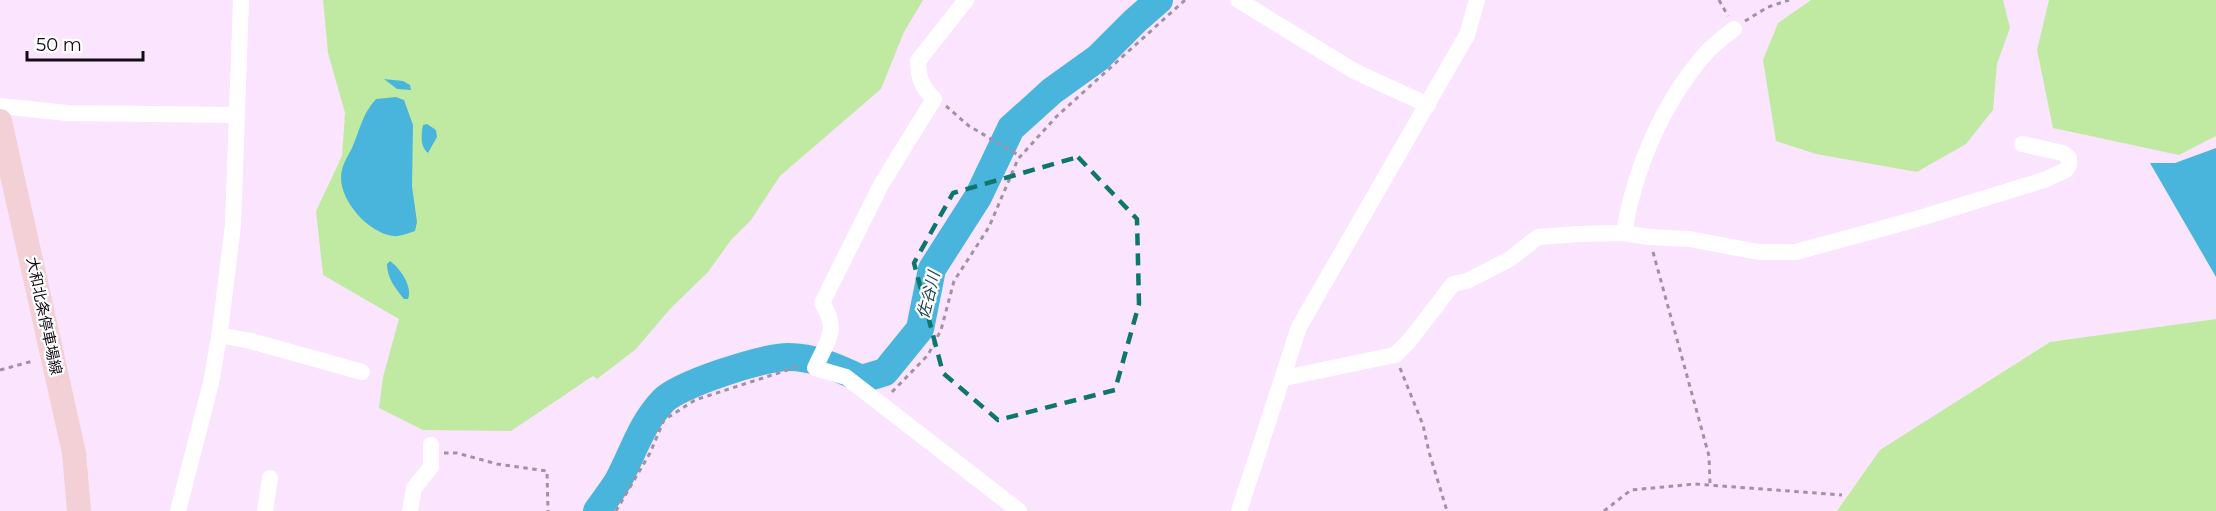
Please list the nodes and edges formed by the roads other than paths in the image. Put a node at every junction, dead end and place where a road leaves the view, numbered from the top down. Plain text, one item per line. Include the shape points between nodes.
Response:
1 (241, 0) edge
2 (966, 0) edge
3 (1238, 0) edge
4 (1477, 0) edge
5 (1734, 28) road end
6 (1428, 105) junction
7 (0, 106) edge
8 (237, 114) junction
9 (0, 122) edge
10 (2022, 144) dead end
11 (1624, 233) junction
12 (219, 335) junction
13 (362, 372) dead end
14 (1284, 378) junction
15 (431, 449) road end
16 (270, 478) dead end
17 (79, 511) edge
18 (178, 511) edge
19 (265, 511) edge
20 (410, 511) edge
21 (1019, 511) edge
22 (1239, 511) edge

1 - 8 street
2 - 21 street via 918,61 925,91 934,99 882,183 822,303 830,316 832,331 815,368 846,377
3 - 6 street via 1356,72
4 - 6 street via 1467,35
5 - 11 street via 1707,51 1685,79 1661,121 1641,166
6 - 14 street via 1299,327
7 - 8 street via 67,113
8 - 12 street via 233,225
9 - 17 main road, 大和北条停車場線 via 74,453
10 - 11 street via 2063,153 2069,158 2069,165 2044,180 1796,252 1759,252 1689,239
11 - 14 street via 1538,237 1510,259 1452,284 1395,355
12 - 13 street via 251,340
12 - 18 street via 211,383
14 - 22 street
15 - 20 street via 431,467 414,488
16 - 19 street

